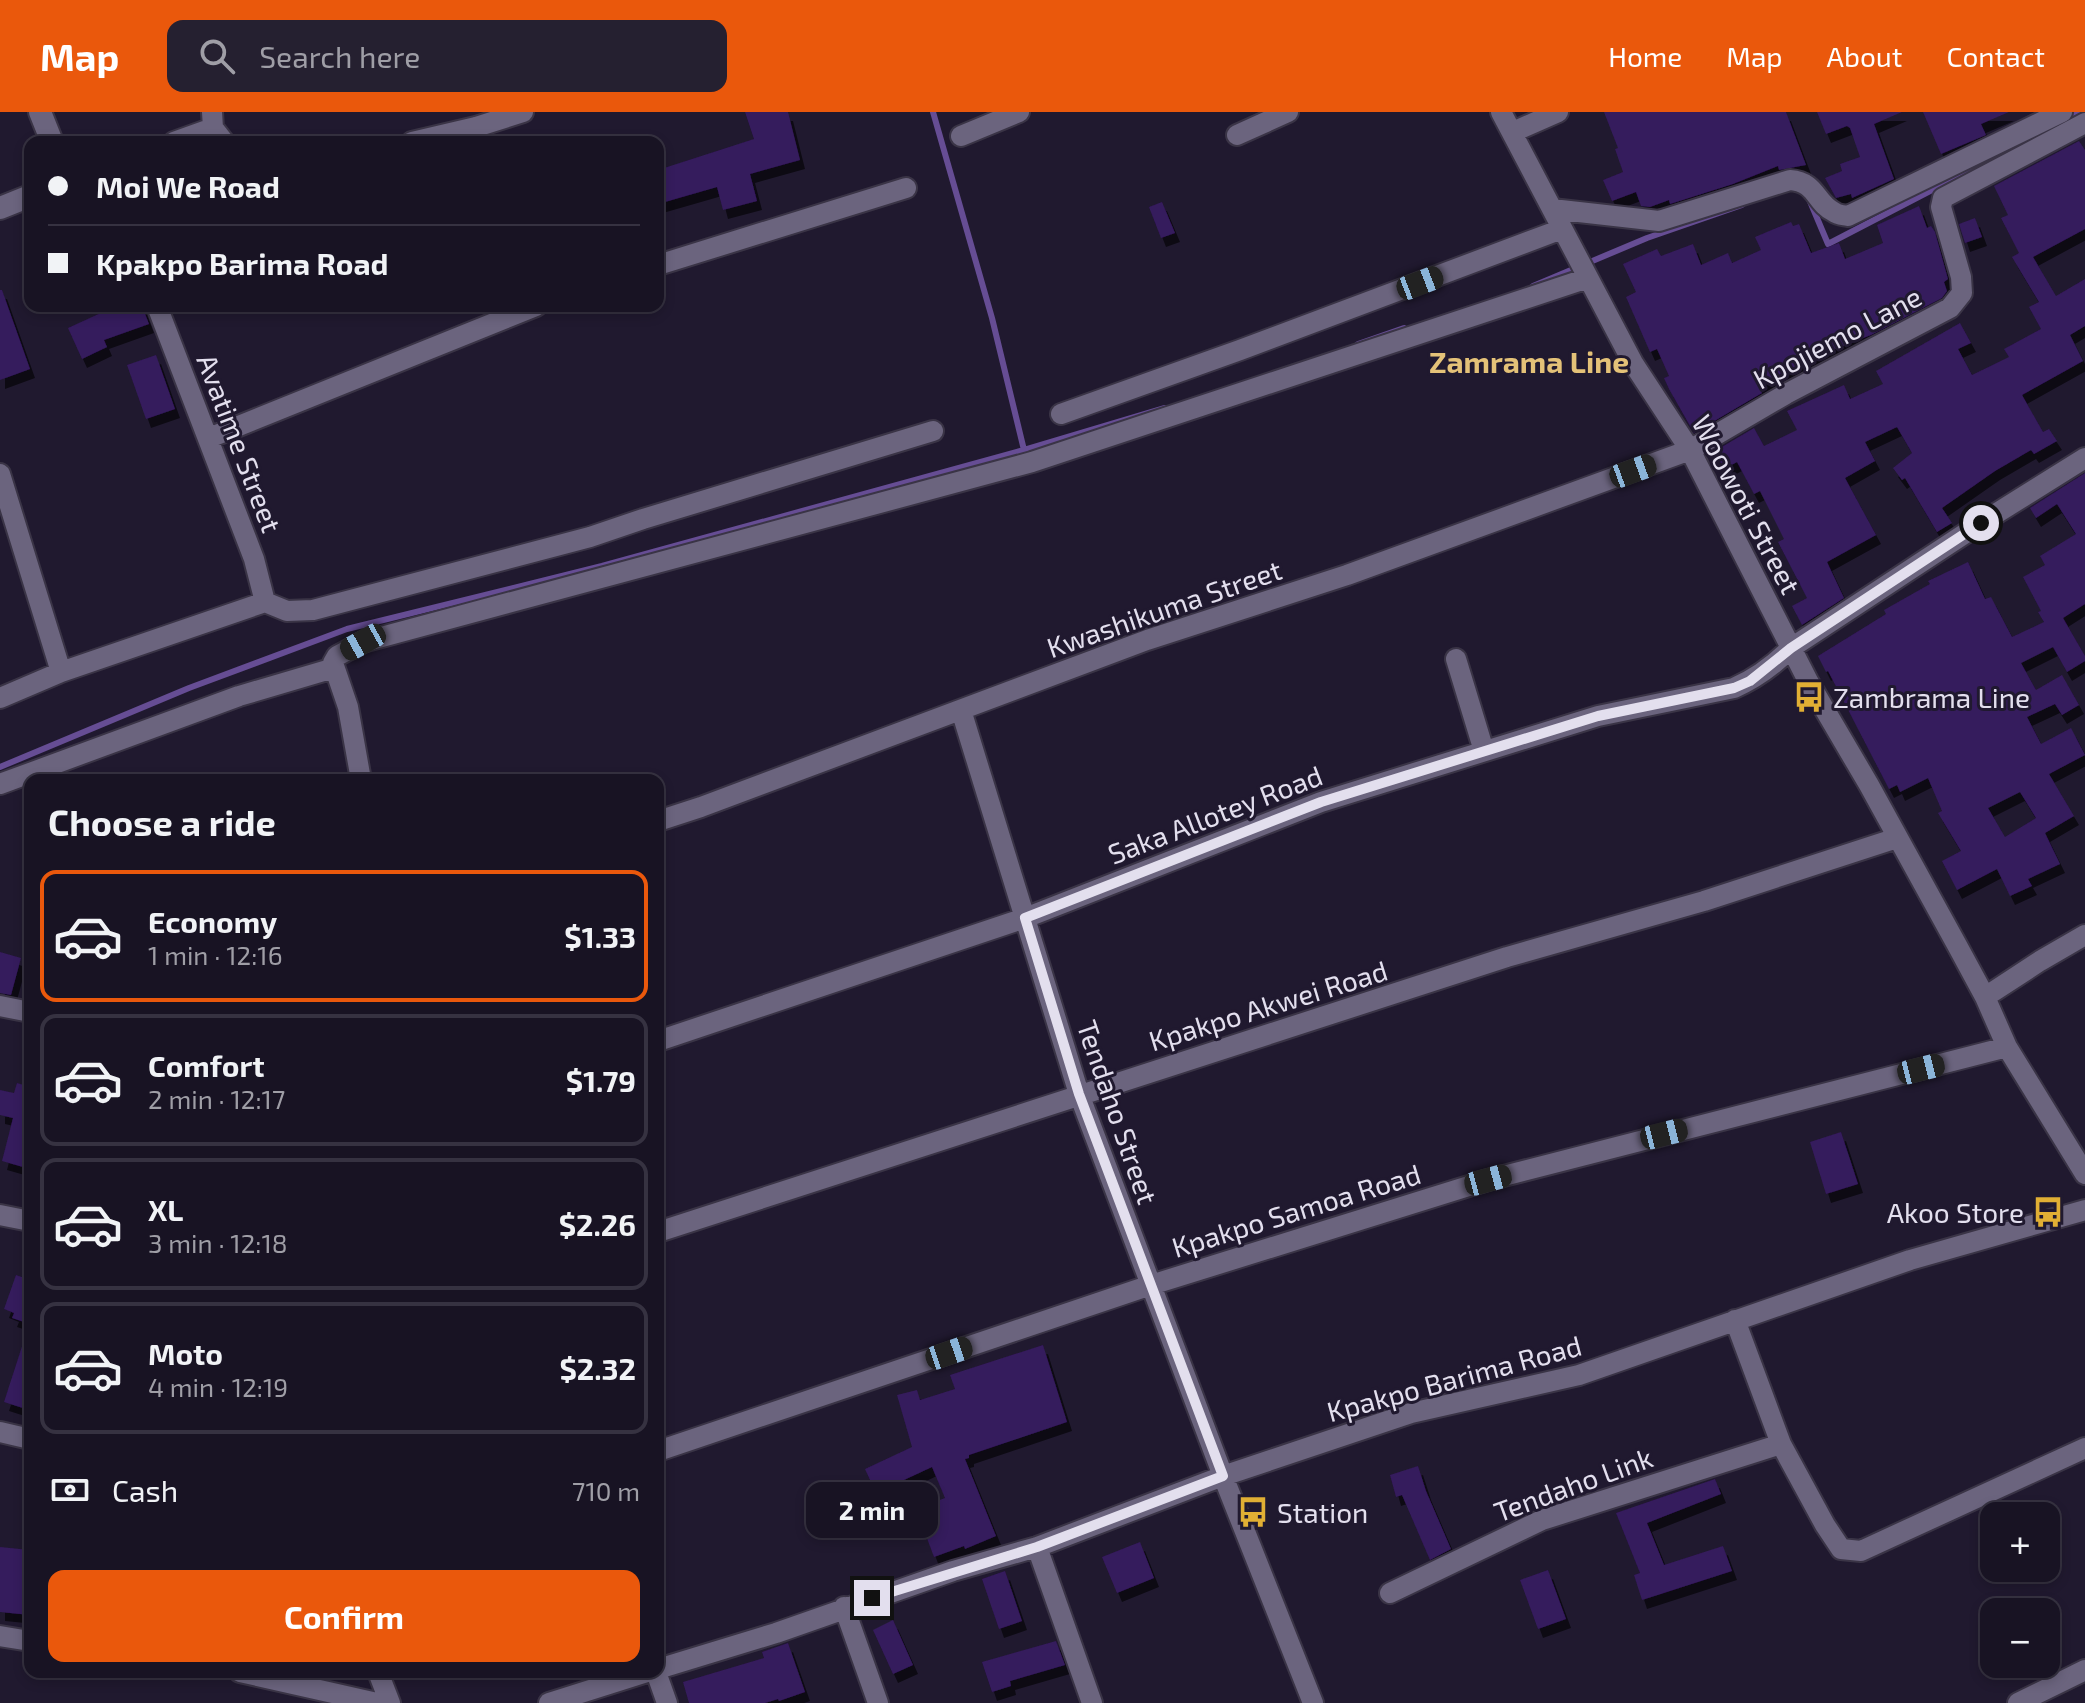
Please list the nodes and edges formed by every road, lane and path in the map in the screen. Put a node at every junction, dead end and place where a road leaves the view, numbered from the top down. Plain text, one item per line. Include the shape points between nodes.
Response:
1 (40, 112) edge
2 (523, 112) edge
3 (1019, 112) edge
4 (1288, 112) edge
5 (1501, 112) edge
6 (1558, 112) edge
7 (2062, 112) edge
8 (2085, 123) edge
9 (216, 127) edge
10 (1513, 132) junction
11 (1237, 135) dead end
12 (50, 136) edge
13 (191, 136) edge
14 (438, 136) edge
15 (961, 136) dead end
16 (906, 188) dead end
17 (24, 198) edge
18 (0, 208) edge
19 (1552, 209) junction
20 (1566, 238) junction
21 (664, 263) edge
22 (1586, 273) junction
23 (159, 312) edge
24 (521, 312) edge
25 (1061, 414) dead end
26 (933, 431) dead end
27 (209, 438) junction
28 (1690, 450) junction
29 (2085, 458) edge
30 (0, 474) edge
31 (265, 602) junction
32 (1791, 648) junction
33 (1456, 659) dead end
34 (334, 668) junction
35 (61, 672) junction
36 (0, 698) edge
37 (961, 710) junction
38 (1484, 751) junction
39 (27, 774) edge
40 (360, 774) edge
41 (24, 775) edge
42 (0, 784) edge
43 (664, 819) edge
44 (1897, 838) junction
45 (1025, 918) junction
46 (2085, 935) edge
47 (1985, 997) junction
48 (0, 1006) edge
49 (24, 1011) edge
50 (664, 1039) edge
51 (2007, 1047) junction
52 (1079, 1094) junction
53 (2085, 1174) edge
54 (2085, 1210) edge
55 (0, 1215) edge
56 (24, 1220) edge
57 (664, 1230) edge
58 (1151, 1285) junction
59 (1735, 1320) junction
60 (0, 1432) edge
61 (24, 1438) edge
62 (1781, 1444) junction
63 (2085, 1448) edge
64 (664, 1449) edge
65 (1223, 1476) junction
66 (1037, 1547) junction
67 (1390, 1593) dead end
68 (844, 1607) junction
69 (0, 1636) edge
70 (24, 1640) edge
71 (664, 1668) edge
72 (2085, 1670) edge
73 (267, 1678) edge
74 (380, 1678) edge
75 (628, 1678) edge
76 (659, 1678) edge
77 (377, 1703) edge
78 (390, 1703) edge
79 (549, 1703) edge
80 (667, 1703) edge
81 (878, 1703) edge
82 (1092, 1703) edge
83 (1313, 1703) edge
84 (2018, 1703) edge

1 - 12 street
2 - 14 street
3 - 15 street
4 - 11 street
5 - 10 street, Woowoti Street
6 - 10 street
7 - 19 street via 1848,216 1832,212 1801,180 1659,221
8 - 28 street, Kpojiemo Lane via 1943,198 1961,277 1962,293 1950,308
9 - 13 street
10 - 19 street, Woowoti Street
16 - 21 street
17 - 18 street
19 - 20 street, Woowoti Street
20 - 22 street, Woowoti Street
20 - 25 street
22 - 28 street, Woowoti Street via 1633,363
22 - 34 street via 1032,462 363,642 337,656
23 - 27 street, Avatime Street
24 - 27 street
26 - 31 street via 590,537 313,610 287,611
27 - 31 street, Avatime Street
28 - 32 street, Woowoti Street
28 - 37 street, Kwashikuma Street
29 - 32 street, Saka Allotey Road
30 - 35 street
31 - 35 street
32 - 38 street, Saka Allotey Road via 1773,666 1734,688 1598,716
32 - 44 street, Woowoti Street
33 - 38 street
34 - 39 street via 239,696
34 - 40 street via 348,707
35 - 36 street
37 - 43 street, Kwashikuma Street
37 - 45 street, Tendaho Street
38 - 45 street, Saka Allotey Road via 1321,802
41 - 42 street
44 - 47 street, Woowoti Street
44 - 52 street, Kpakpo Akwei Road
45 - 50 street, Saka Allotey Road
45 - 52 street, Tendaho Street
46 - 47 street
47 - 51 street, Woowoti Street
48 - 49 street
51 - 53 street, Woowoti Street
51 - 58 street, Kpakpo Samoa Road via 1488,1180
52 - 57 street, Kpakpo Akwei Road
52 - 58 street, Tendaho Street
54 - 59 street, Kpakpo Barima Road via 1910,1260
55 - 56 street
58 - 64 street, Kpakpo Samoa Road
58 - 65 street, Tendaho Street
59 - 62 street
59 - 65 street, Kpakpo Barima Road via 1579,1375 1411,1413
60 - 61 street
62 - 63 street via 1834,1541 1851,1551 1861,1551
62 - 67 street, Tendaho Link via 1542,1520
65 - 66 street, Kpakpo Barima Road
65 - 83 street, Tendaho Street
66 - 68 street, Kpakpo Barima Road
66 - 82 street
68 - 71 street, Kpakpo Barima Road
68 - 81 street
69 - 70 street
72 - 84 street
73 - 77 street
74 - 78 street
75 - 79 street
76 - 80 street

